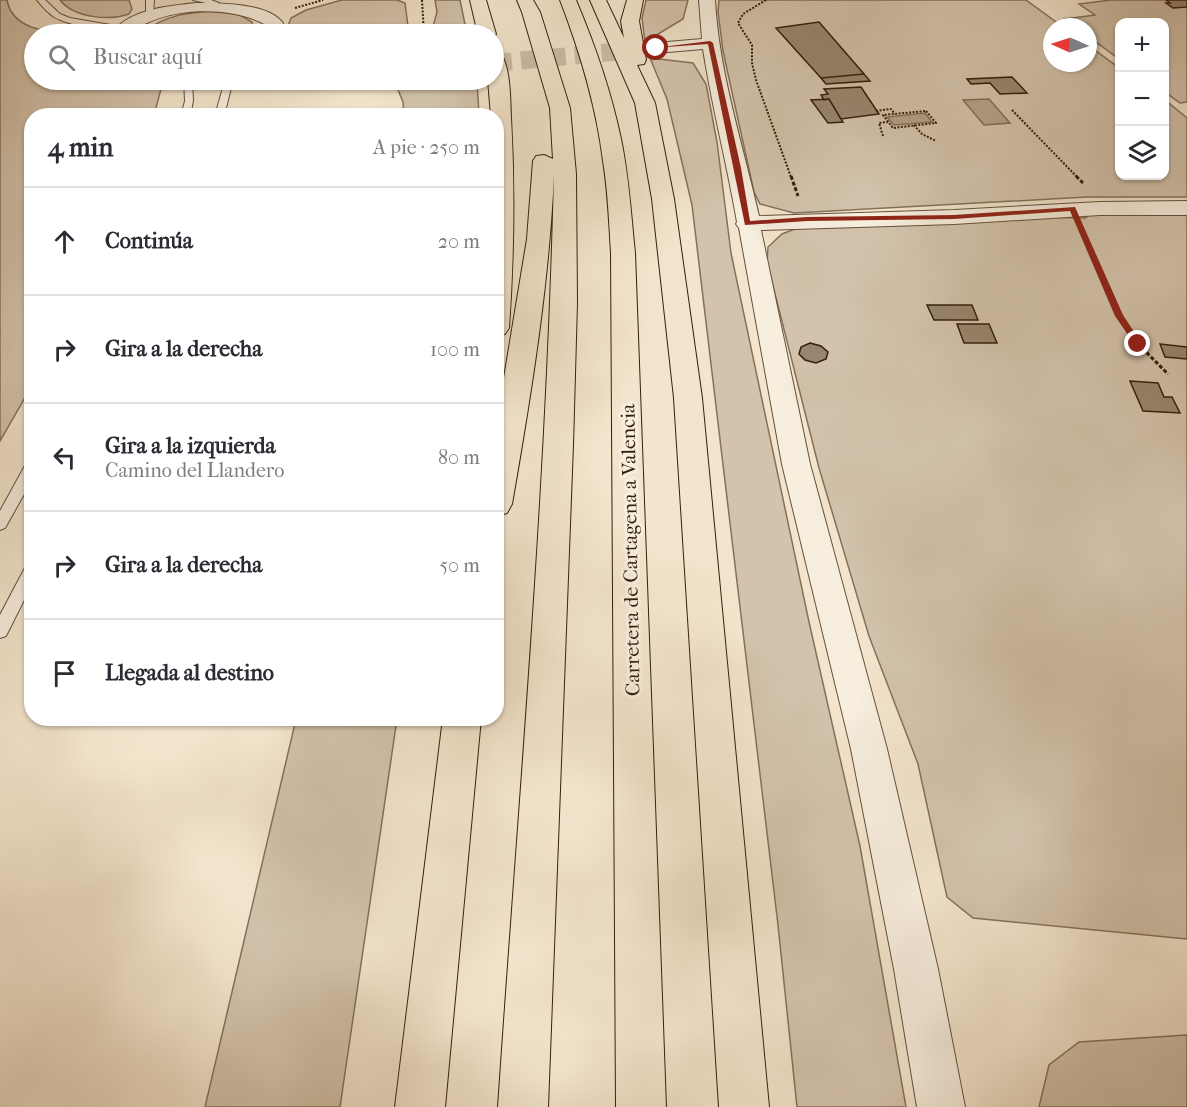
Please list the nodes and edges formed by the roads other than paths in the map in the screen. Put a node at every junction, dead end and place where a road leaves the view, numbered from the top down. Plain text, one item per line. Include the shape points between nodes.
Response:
1 (41, 0) edge
2 (196, 0) edge
3 (478, 0) edge
4 (568, 0) edge
5 (598, 0) edge
6 (634, 0) edge
7 (708, 0) edge
8 (215, 3) junction
9 (528, 6) edge
10 (150, 7) edge
11 (85, 24) edge
12 (130, 24) edge
13 (275, 24) edge
14 (484, 24) edge
15 (710, 43) junction
16 (656, 48) tunnel mouth
17 (188, 90) edge
18 (226, 90) edge
19 (499, 90) edge
20 (645, 103) junction
21 (187, 108) edge
22 (221, 108) edge
23 (500, 108) edge
24 (1187, 208) edge
25 (747, 224) junction
26 (504, 463) edge
27 (24, 480) edge
28 (0, 524) edge
29 (24, 584) edge
30 (0, 631) edge
31 (461, 726) edge
32 (420, 1107) edge
33 (524, 1107) edge
34 (641, 1107) edge
35 (744, 1107) edge
36 (941, 1107) edge

1 - 11 lane via 48,11
2 - 8 lane
3 - 14 highway
4 - 34 highway, Carretera de Cartagena a Valencia via 601,101 614,160 623,253
5 - 20 highway
6 - 20 highway via 630,21
7 - 15 street
8 - 10 street
8 - 13 street via 259,9
9 - 26 highway via 543,108 544,177 537,251
9 - 33 highway via 560,108 565,174 558,445
10 - 12 street
15 - 16 street
15 - 25 street
17 - 21 lane
18 - 22 lane
19 - 23 highway
20 - 35 highway via 663,200 688,398
24 - 25 street via 1102,207
25 - 36 street via 796,464 869,749
27 - 28 lane
29 - 30 lane
31 - 32 highway

